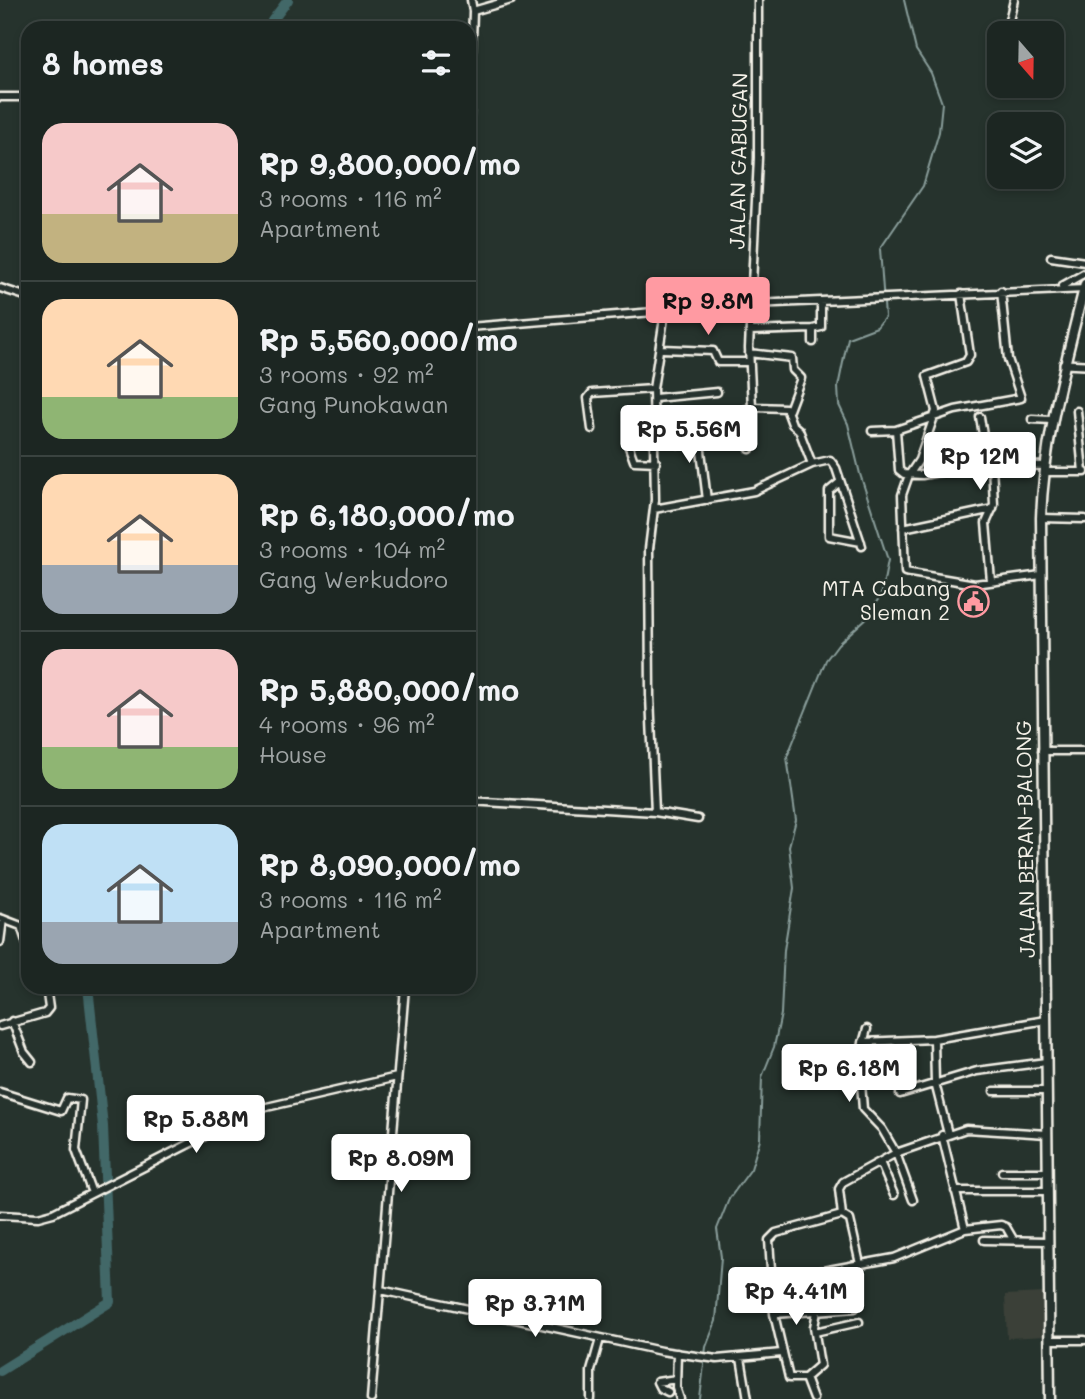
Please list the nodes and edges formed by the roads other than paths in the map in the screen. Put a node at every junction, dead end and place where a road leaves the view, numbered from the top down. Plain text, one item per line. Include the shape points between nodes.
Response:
1 (471, 0) edge
2 (511, 0) edge
3 (758, 0) edge
4 (1014, 0) edge
5 (473, 11) junction
6 (473, 21) edge
7 (1009, 21) edge
8 (0, 97) edge
9 (21, 97) edge
10 (1051, 257) dead end
11 (1085, 262) edge
12 (1085, 273) edge
13 (1085, 287) edge
14 (0, 288) edge
15 (1057, 288) junction
16 (1001, 291) junction
17 (961, 294) junction
18 (21, 295) edge
19 (821, 302) junction
20 (752, 304) junction
21 (665, 312) junction
22 (476, 326) edge
23 (813, 329) junction
24 (750, 331) junction
25 (813, 342) dead end
26 (662, 349) junction
27 (749, 353) junction
28 (749, 362) junction
29 (1064, 364) junction
30 (1085, 365) edge
31 (653, 389) junction
32 (717, 392) dead end
33 (654, 398) junction
34 (752, 407) junction
35 (744, 410) junction
36 (789, 410) junction
37 (1077, 411) dead end
38 (934, 416) junction
39 (980, 417) dead end
40 (1032, 419) dead end
41 (1051, 420) junction
42 (698, 426) junction
43 (655, 427) junction
44 (592, 429) dead end
45 (677, 430) junction
46 (896, 430) junction
47 (872, 431) dead end
48 (679, 444) dead end
49 (750, 449) dead end
50 (656, 461) junction
51 (812, 464) junction
52 (990, 464) junction
53 (1044, 469) junction
54 (1084, 472) edge
55 (909, 475) junction
56 (840, 482) junction
57 (707, 500) junction
58 (654, 509) junction
59 (993, 509) junction
60 (1041, 517) junction
61 (1085, 519) edge
62 (903, 528) junction
63 (1041, 575) junction
64 (992, 581) junction
65 (1042, 751) junction
66 (1085, 751) edge
67 (476, 801) edge
68 (655, 812) junction
69 (698, 819) dead end
70 (1, 919) edge
71 (21, 926) edge
72 (0, 942) edge
73 (47, 994) edge
74 (404, 994) edge
75 (1046, 1020) junction
76 (12, 1021) junction
77 (0, 1026) edge
78 (867, 1029) dead end
79 (934, 1039) junction
80 (863, 1042) junction
81 (32, 1062) dead end
82 (1046, 1062) junction
83 (397, 1077) junction
84 (935, 1083) junction
85 (994, 1091) dead end
86 (1046, 1091) junction
87 (0, 1092) edge
88 (900, 1094) dead end
89 (1047, 1134) junction
90 (945, 1135) junction
91 (896, 1153) junction
92 (880, 1162) junction
93 (1002, 1172) dead end
94 (1047, 1172) junction
95 (955, 1191) junction
96 (1048, 1191) junction
97 (92, 1193) junction
98 (894, 1195) dead end
99 (913, 1200) dead end
100 (0, 1215) edge
101 (842, 1215) junction
102 (965, 1229) junction
103 (1013, 1239) junction
104 (984, 1240) dead end
105 (1048, 1241) junction
106 (860, 1264) junction
107 (380, 1290) junction
108 (855, 1308) dead end
109 (818, 1312) junction
110 (774, 1314) junction
111 (859, 1322) dead end
112 (815, 1332) junction
113 (600, 1339) junction
114 (1050, 1340) junction
115 (1085, 1340) edge
116 (677, 1353) junction
117 (782, 1353) junction
118 (741, 1358) junction
119 (805, 1378) junction
120 (676, 1379) junction
121 (668, 1392) dead end
122 (371, 1399) edge
123 (591, 1399) edge
124 (680, 1399) edge
125 (748, 1399) edge
126 (813, 1399) edge
127 (1050, 1399) edge

1 - 5 street
2 - 5 street
3 - 20 street, JALAN GABUGAN
4 - 7 street
5 - 6 street
8 - 9 street
10 - 11 street
12 - 15 street
13 - 15 street
13 - 29 main road, JALAN BERAN-BALONG
14 - 18 street
15 - 16 street
16 - 17 street
16 - 38 street via 1008,359 1021,398
17 - 19 street
17 - 38 street via 970,355 966,362 927,376
19 - 20 street
19 - 23 street via 821,327
20 - 21 street
20 - 24 street, JALAN GABUGAN
21 - 22 street
21 - 26 street
23 - 24 street
23 - 25 street
24 - 27 street, JALAN GABUGAN
26 - 28 street via 713,351 718,362
26 - 31 street
27 - 28 street, JALAN GABUGAN
27 - 36 street via 792,358 793,370 801,378
28 - 34 street, JALAN GABUGAN
29 - 30 street
29 - 41 main road, JALAN BERAN-BALONG
31 - 33 street
31 - 44 street via 592,393 588,398
32 - 33 street
33 - 43 street
34 - 35 street
34 - 36 street
35 - 42 street
35 - 49 street
36 - 51 street
37 - 54 street
38 - 46 street
38 - 55 street
39 - 52 street
40 - 41 street
41 - 53 main road, JALAN BERAN-BALONG
42 - 45 street
42 - 57 street
43 - 45 street
43 - 50 street
43 - 50 street via 630,426 629,447 634,461
45 - 48 street
46 - 47 street
46 - 55 street via 899,470
50 - 58 street
51 - 56 street via 833,461
51 - 57 street via 754,491
52 - 53 street
52 - 55 street
52 - 59 street
53 - 54 street
53 - 60 main road, JALAN BERAN-BALONG
55 - 62 street via 902,495
56 - 56 street via 862,544 829,536 829,491
57 - 58 street
58 - 68 street via 649,549
59 - 62 street
59 - 64 street via 986,523
60 - 61 street
60 - 63 main road, JALAN BERAN-BALONG
62 - 64 street via 908,574 963,583
63 - 64 street
63 - 65 main road, JALAN BERAN-BALONG
65 - 66 street
65 - 75 main road, JALAN BERAN-BALONG
67 - 68 street
68 - 69 street
70 - 71 street
70 - 72 street
73 - 76 street via 48,1010
74 - 83 street
75 - 79 street
75 - 82 main road, JALAN BERAN-BALONG
76 - 77 street
76 - 81 street
78 - 80 street
79 - 80 street
79 - 84 street
80 - 91 street via 859,1058 863,1109
82 - 84 street via 977,1071
82 - 86 main road, JALAN BERAN-BALONG
83 - 97 street via 258,1109
83 - 107 street
84 - 88 street
84 - 90 street
85 - 86 street
86 - 89 main road, JALAN BERAN-BALONG
87 - 97 street via 61,1111 67,1098 82,1100 76,1150
89 - 90 street via 971,1128
89 - 94 main road, JALAN BERAN-BALONG
90 - 91 street
90 - 95 street
91 - 92 street
91 - 99 street
92 - 98 street
92 - 101 street via 843,1182 839,1192
93 - 94 street
94 - 96 main road, JALAN BERAN-BALONG
95 - 96 street
95 - 102 street
96 - 105 main road, JALAN BERAN-BALONG
97 - 100 street via 38,1217
101 - 106 street via 850,1220
101 - 110 street via 776,1233 769,1240
102 - 103 street via 1001,1225
102 - 106 street via 894,1258
103 - 104 street
103 - 105 street
105 - 114 main road, JALAN BERAN-BALONG
106 - 109 street via 820,1271
107 - 113 street
107 - 122 street
108 - 109 street
109 - 110 street
109 - 112 street
110 - 117 street
111 - 112 street
112 - 119 street via 820,1365
113 - 116 street
113 - 123 street via 591,1371
114 - 115 street
114 - 127 main road, JALAN BERAN-BALONG
116 - 118 street
116 - 120 street
117 - 118 street
117 - 119 street via 789,1378
118 - 125 street
119 - 126 street
120 - 121 street via 657,1382
120 - 124 street

